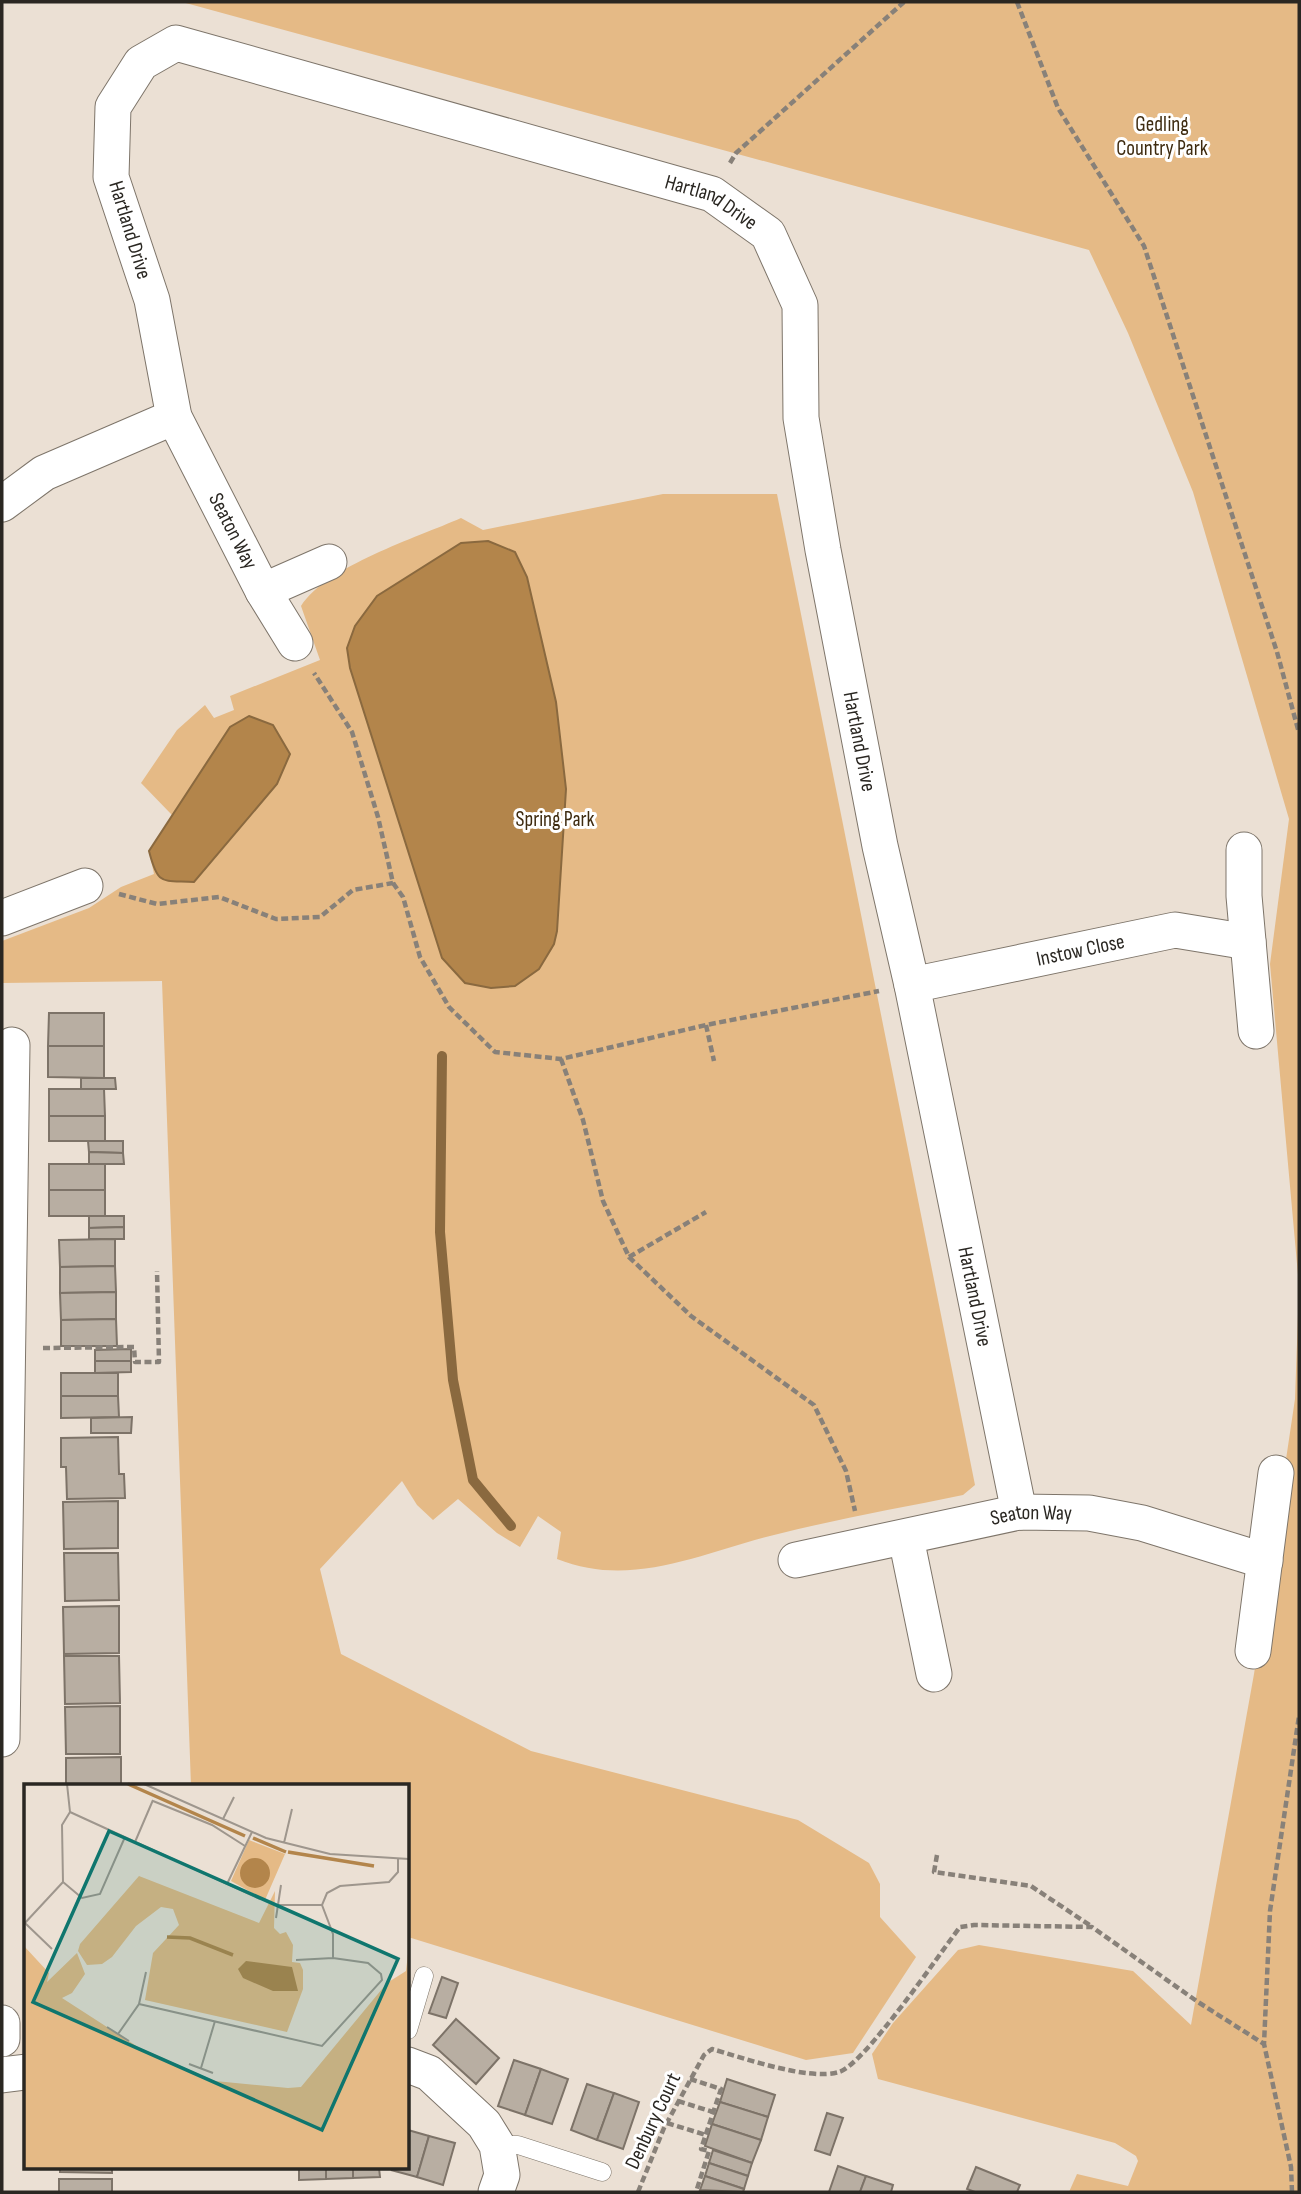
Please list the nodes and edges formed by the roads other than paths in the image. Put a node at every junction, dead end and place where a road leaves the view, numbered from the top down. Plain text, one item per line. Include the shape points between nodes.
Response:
1 (174, 417) junction
2 (2, 505) edge
3 (329, 562) dead end
4 (263, 592) junction
5 (295, 643) road end
6 (1244, 850) dead end
7 (85, 886) road end
8 (2, 918) edge
9 (1248, 942) junction
10 (912, 985) junction
11 (1256, 1031) dead end
12 (12, 1045) dead end
13 (4, 1292) edge
14 (1276, 1473) dead end
15 (1019, 1512) junction
16 (906, 1538) junction
17 (796, 1560) dead end
18 (1265, 1561) junction
19 (1253, 1651) dead end
20 (934, 1674) dead end
21 (2, 1739) edge
22 (424, 1976) dead end
23 (2, 2023) edge
24 (410, 2023) edge
25 (2, 2039) edge
26 (410, 2066) edge
27 (24, 2072) edge
28 (2, 2075) edge
29 (498, 2145) junction
30 (602, 2172) dead end
31 (496, 2192) edge

1 - 2 street via 44,473
1 - 4 street, Seaton Way
1 - 10 street, Hartland Drive via 152,300 111,177 113,107 141,62 176,43 712,194 768,234 800,305 801,418 822,550
3 - 4 street
4 - 5 street, Seaton Way
6 - 9 street
7 - 8 street
9 - 10 street, Instow Close via 1175,930
9 - 11 street
10 - 15 street, Hartland Drive
12 - 13 street
13 - 21 street
14 - 18 street
15 - 16 street, Seaton Way
15 - 18 street, Seaton Way via 1089,1513 1128,1520
16 - 17 street, Seaton Way
16 - 20 street
18 - 19 street
22 - 24 lane
23 - 25 street
26 - 29 street via 429,2073 484,2124
27 - 28 street
29 - 30 lane via 518,2145
29 - 31 street via 502,2175

